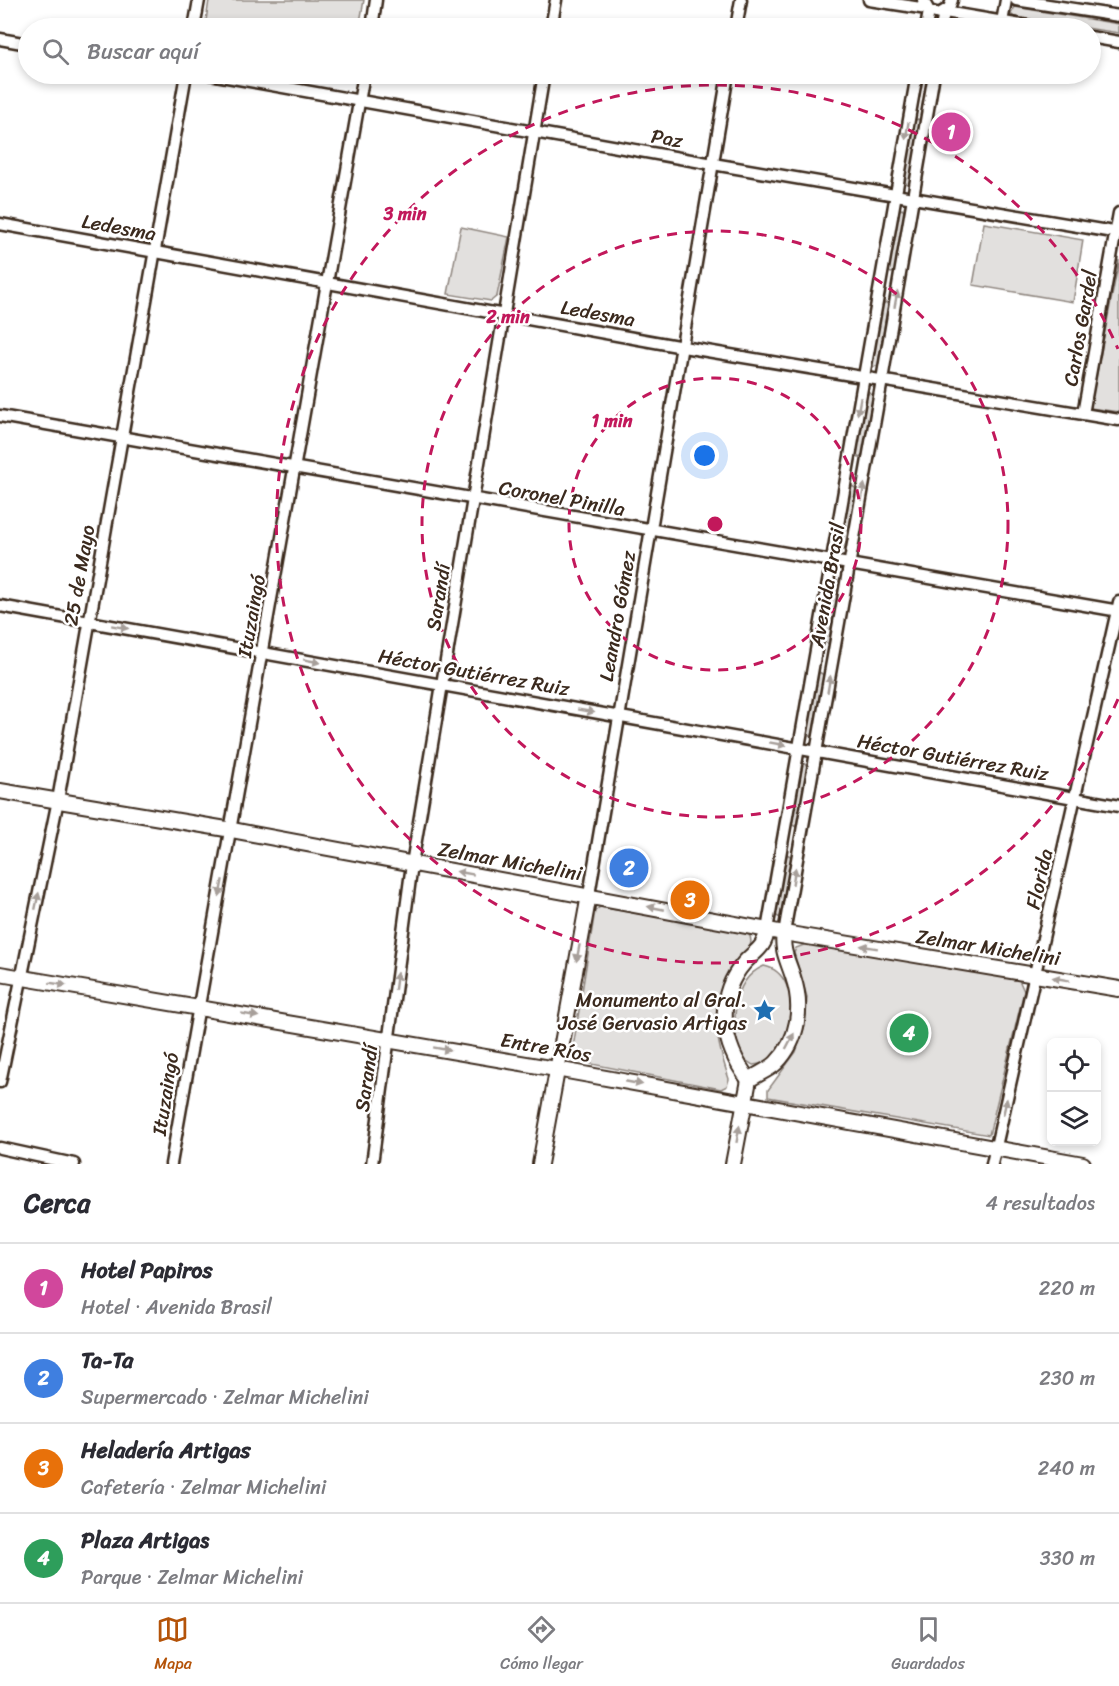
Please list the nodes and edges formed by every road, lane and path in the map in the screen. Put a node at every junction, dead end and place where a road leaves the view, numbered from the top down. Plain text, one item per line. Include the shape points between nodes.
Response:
1 (199, 0) edge
2 (376, 0) edge
3 (556, 0) edge
4 (741, 0) edge
5 (871, 0) edge
6 (952, 0) edge
7 (1006, 0) edge
8 (1016, 0) edge
9 (926, 7) edge
10 (945, 12) junction
11 (1119, 16) edge
12 (196, 18) edge
13 (373, 18) edge
14 (553, 18) edge
15 (738, 18) edge
16 (944, 18) edge
17 (979, 18) edge
18 (1003, 18) edge
19 (0, 39) edge
20 (1101, 39) edge
21 (18, 42) edge
22 (1119, 42) edge
23 (184, 84) edge
24 (270, 84) edge
25 (362, 84) edge
26 (541, 84) edge
27 (726, 84) edge
28 (915, 84) edge
29 (932, 84) edge
30 (360, 99) junction
31 (534, 132) junction
32 (713, 164) junction
33 (896, 194) junction
34 (913, 197) junction
35 (1119, 213) edge
36 (0, 224) edge
37 (1117, 232) edge
38 (156, 252) junction
39 (328, 283) junction
40 (504, 314) junction
41 (683, 347) junction
42 (864, 378) junction
43 (882, 380) junction
44 (1083, 414) junction
45 (0, 416) edge
46 (1119, 420) edge
47 (121, 438) junction
48 (294, 470) junction
49 (472, 500) junction
50 (651, 531) junction
51 (831, 562) junction
52 (850, 565) junction
53 (0, 606) edge
54 (1118, 608) edge
55 (89, 621) junction
56 (263, 652) junction
57 (441, 685) junction
58 (620, 717) junction
59 (799, 748) junction
60 (817, 751) junction
61 (0, 791) edge
62 (1077, 797) junction
63 (58, 800) junction
64 (1119, 806) edge
65 (232, 830) junction
66 (411, 864) junction
67 (589, 895) junction
68 (767, 930) junction
69 (784, 933) junction
70 (0, 974) edge
71 (1035, 974) junction
72 (21, 978) junction
73 (1119, 989) edge
74 (198, 1006) junction
75 (389, 1040) junction
76 (556, 1069) junction
77 (748, 1080) junction
78 (0, 1082) edge
79 (744, 1104) junction
80 (996, 1148) junction
81 (0, 1149) edge
82 (74, 1164) edge
83 (171, 1164) edge
84 (372, 1164) edge
85 (540, 1164) edge
86 (733, 1164) edge
87 (992, 1164) edge
88 (1083, 1164) edge

1 - 12 street
2 - 13 street
3 - 14 street
4 - 15 street
5 - 9 street
6 - 10 street
7 - 18 street
8 - 11 street
9 - 10 street
10 - 16 street
10 - 17 street
19 - 21 street
20 - 22 street
23 - 38 street, 25 de Mayo
24 - 30 street, Paz
25 - 30 street, Ituzaingó
26 - 31 street, Sarandí
27 - 32 street, Leandro Gómez
28 -> 33 street, Avenida Brasil
29 - 34 street, Avenida Brasil
30 - 31 street, Paz
30 - 39 street, Ituzaingó
31 - 32 street, Paz
31 - 40 street, Sarandí
32 - 33 street, Paz
32 - 41 street, Leandro Gómez
33 - 34 street, Paz
33 - 42 street, Avenida Brasil
34 - 37 street, Paz
43 -> 34 street, Avenida Brasil
35 - 37 street, Carlos Gardel
36 - 38 street, Ledesma
37 - 44 street, Carlos Gardel
38 - 39 street, Ledesma
38 - 47 street, 25 de Mayo
39 - 40 street, Ledesma
39 - 48 street, Ituzaingó
40 - 41 street, Ledesma
40 - 49 street, Sarandí
41 - 42 street, Ledesma
41 - 50 street, Leandro Gómez
42 - 43 street, Ledesma
42 -> 51 street, Avenida Brasil
43 - 44 street, Ledesma
52 -> 43 street, Avenida Brasil
44 - 46 street, Ledesma
45 - 47 street, Coronel Pinilla
47 - 48 street, Coronel Pinilla
47 - 55 street, 25 de Mayo
48 - 49 street, Coronel Pinilla
48 - 56 street, Ituzaingó
49 - 50 street, Coronel Pinilla
49 - 57 street, Sarandí
50 - 51 street, Coronel Pinilla
50 - 58 street, Leandro Gómez
51 - 52 street, Coronel Pinilla
51 - 59 street, Avenida Brasil
52 - 54 street, Coronel Pinilla
60 -> 52 street, Avenida Brasil
53 - 55 street, Héctor Gutiérrez Ruiz
54 - 62 street, Florida
55 -> 56 street, Héctor Gutiérrez Ruiz
55 - 63 street, 25 de Mayo
56 -> 57 street, Héctor Gutiérrez Ruiz
56 - 65 street, Ituzaingó
57 -> 58 street, Héctor Gutiérrez Ruiz
57 - 66 street, Sarandí
58 -> 59 street, Héctor Gutiérrez Ruiz
58 - 67 street, Leandro Gómez
59 - 60 street, Héctor Gutiérrez Ruiz
59 - 68 street, Avenida Brasil
60 - 62 street, Héctor Gutiérrez Ruiz
69 -> 60 street, Avenida Brasil
61 - 63 street, Zelmar Michelini
62 - 64 street, Héctor Gutiérrez Ruiz
62 - 71 street, Florida
63 - 65 street, Zelmar Michelini
72 -> 63 street, 25 de Mayo
65 - 66 street, Zelmar Michelini
65 -> 74 street, Ituzaingó
67 -> 66 street, Zelmar Michelini
75 -> 66 street, Sarandí
68 -> 67 street, Zelmar Michelini
67 -> 76 street, Leandro Gómez
68 - 69 street, Zelmar Michelini
68 - 77 street, Avenida Brasil via 766,942 744,964 731,986 726,1007 725,1034 734,1060
71 -> 69 street, Zelmar Michelini
77 -> 69 street, Avenida Brasil via 776,1063 797,1027 796,986 781,947
70 - 72 street, Entre Ríos
73 -> 71 street, Zelmar Michelini
80 -> 71 street, Florida
72 -> 74 street, Entre Ríos
72 - 78 street, 25 de Mayo
74 -> 75 street, Entre Ríos
74 - 83 street, Ituzaingó
75 -> 76 street, Entre Ríos
75 - 84 street, Sarandí
76 -> 79 street, Entre Ríos
76 - 85 street, Leandro Gómez
77 - 79 street
79 - 80 street, Entre Ríos
86 -> 79 street
80 - 87 street, Florida
80 - 88 street, Entre Ríos
81 - 82 street

